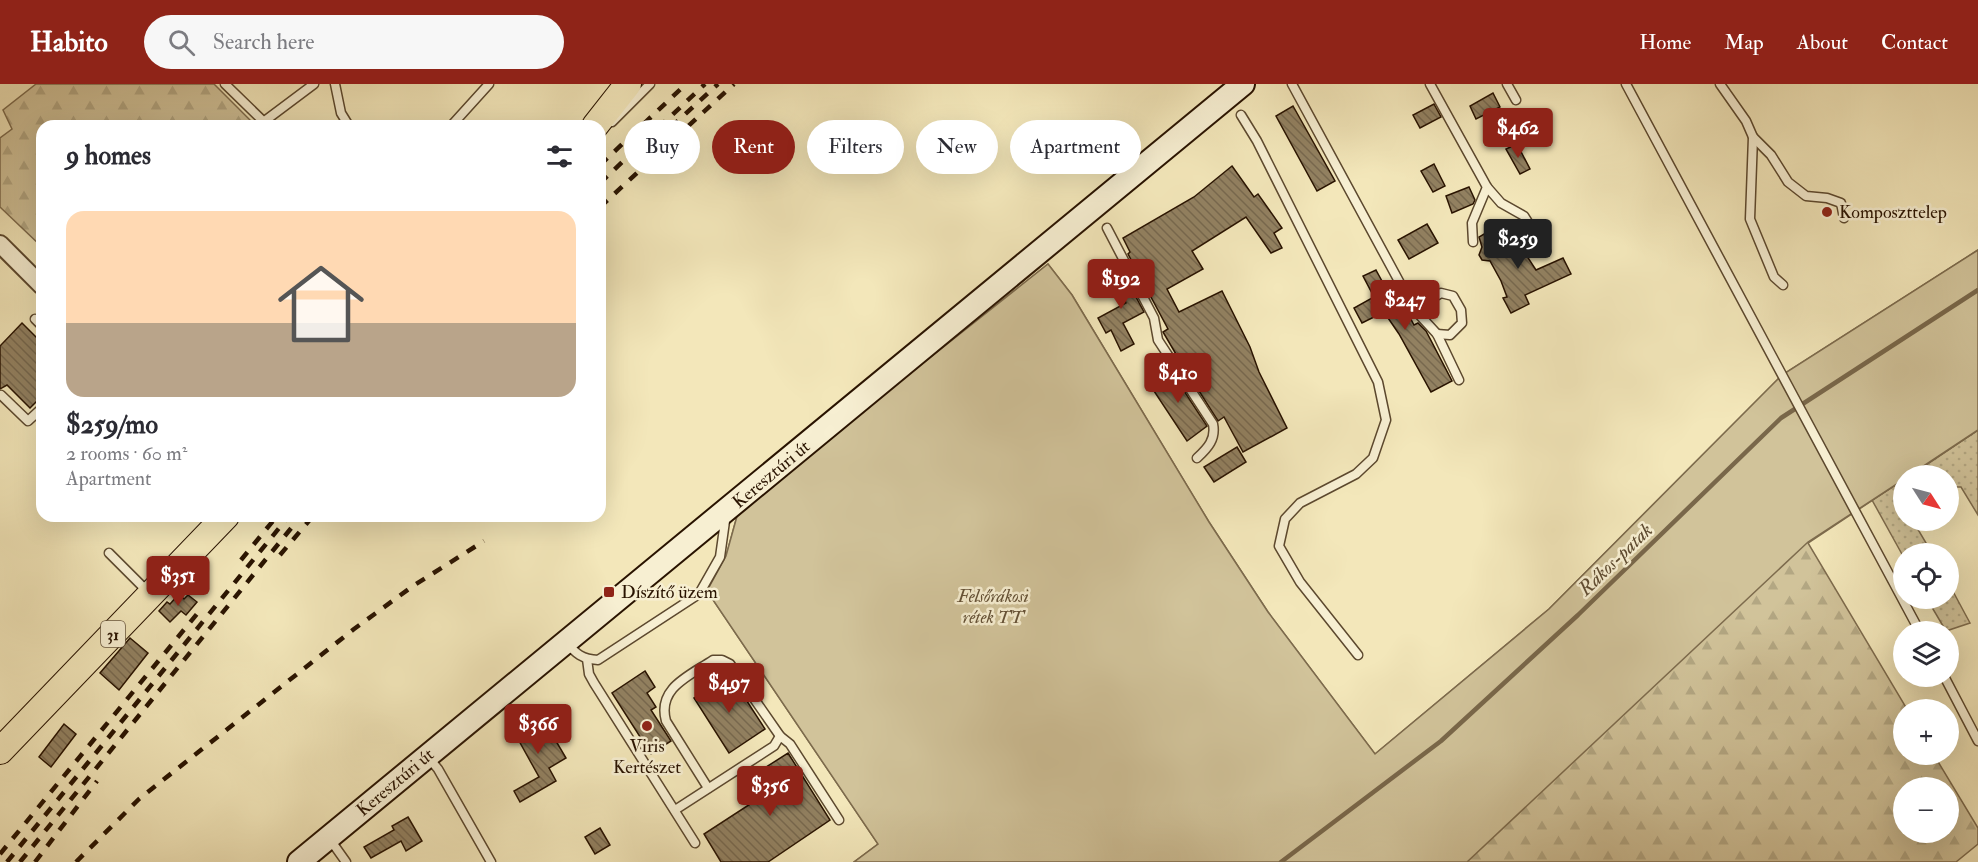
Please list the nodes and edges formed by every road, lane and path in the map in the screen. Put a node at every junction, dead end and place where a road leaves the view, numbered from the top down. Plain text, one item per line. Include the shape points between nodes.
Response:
1 (225, 84) edge
2 (314, 84) edge
3 (335, 84) edge
4 (489, 84) edge
5 (605, 84) edge
6 (628, 84) edge
7 (650, 84) edge
8 (1243, 84) edge
9 (1292, 84) edge
10 (1430, 84) edge
11 (1507, 84) edge
12 (1626, 84) edge
13 (1720, 84) edge
14 (1516, 100) dead end
15 (1241, 115) dead end
16 (257, 120) edge
17 (266, 120) edge
18 (346, 120) edge
19 (456, 120) edge
20 (583, 120) edge
21 (600, 120) edge
22 (606, 126) edge
23 (1753, 137) junction
24 (1487, 187) junction
25 (1845, 218) dead end
26 (1107, 228) dead end
27 (1473, 242) dead end
28 (0, 244) edge
29 (1546, 251) dead end
30 (36, 280) edge
31 (1782, 285) dead end
32 (1414, 309) junction
33 (1437, 334) junction
34 (1459, 380) dead end
35 (2, 395) dead end
36 (36, 414) edge
37 (1197, 458) dead end
38 (726, 512) junction
39 (220, 522) edge
40 (109, 553) dead end
41 (150, 594) junction
42 (1914, 621) edge
43 (565, 642) junction
44 (1358, 655) dead end
45 (587, 659) junction
46 (1950, 687) edge
47 (780, 736) junction
48 (1978, 741) edge
49 (0, 752) edge
50 (427, 756) junction
51 (708, 788) junction
52 (675, 810) junction
53 (839, 820) dead end
54 (328, 837) junction
55 (695, 843) dead end
56 (298, 862) edge
57 (346, 862) edge
58 (491, 862) edge

1 - 16 lane
2 - 17 lane
3 - 18 lane
4 - 19 lane
5 - 20 main road
6 - 21 main road
7 - 22 lane
8 - 38 main road, Keresztúri út
9 - 32 lane
10 - 24 lane
11 - 14 lane
12 - 42 lane
13 - 23 lane
15 - 44 lane via 1378,382 1386,420 1373,458 1356,474 1300,503 1285,519 1279,546 1300,582
23 - 25 lane via 1771,155 1788,182 1806,196 1841,203
23 - 31 lane via 1750,219 1773,277
24 - 27 lane via 1472,223
24 - 29 lane via 1501,203 1524,216
26 - 37 lane via 1154,318 1158,340 1213,424 1215,435
28 - 30 street
32 - 33 lane
32 - 33 lane via 1441,293 1453,296 1461,309 1462,323 1450,335
33 - 34 lane
35 - 36 lane via 28,421
38 - 43 main road, Keresztúri út
38 - 45 lane via 720,557 699,594 598,660
39 - 41 main road, 31
40 - 41 lane
41 - 49 main road, 31
43 - 45 lane
43 - 50 main road, Keresztúri út
45 - 52 lane via 594,683
46 - 48 lane
47 - 51 lane via 774,746
47 - 51 lane via 730,664 722,660 713,660 668,691 663,709 666,721
47 - 53 lane via 790,744
50 - 54 main road, Keresztúri út
50 - 58 lane
51 - 52 lane
52 - 55 lane
54 - 56 main road, Keresztúri út
54 - 57 lane

